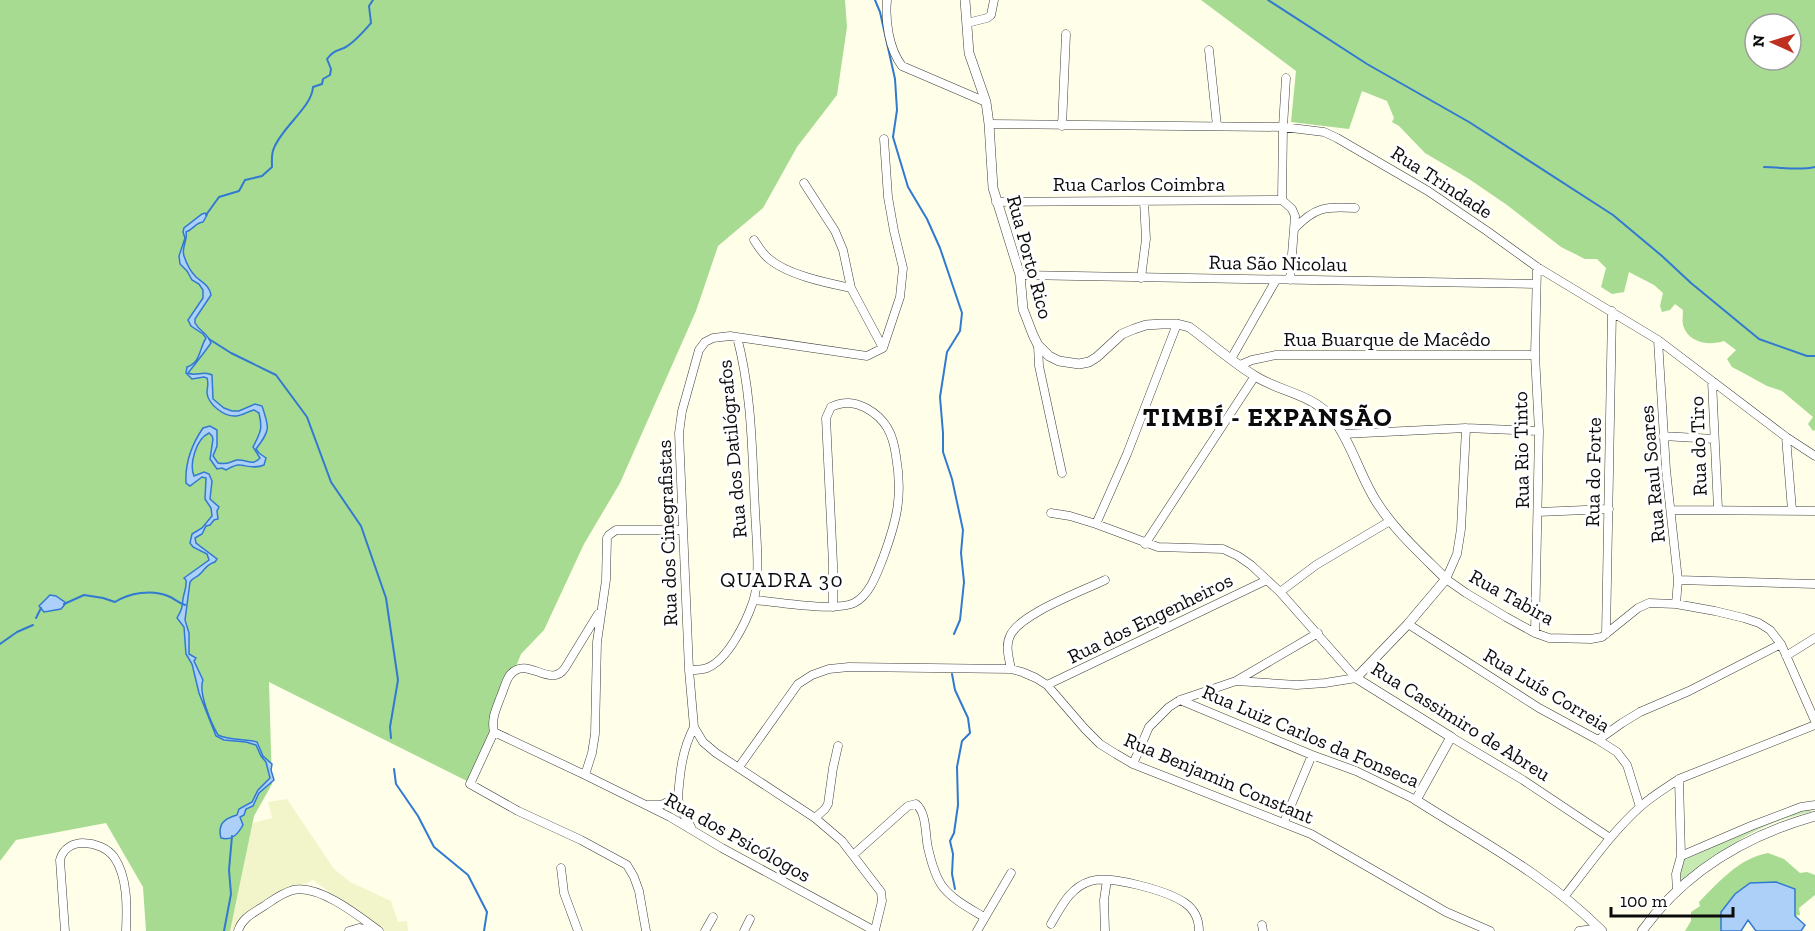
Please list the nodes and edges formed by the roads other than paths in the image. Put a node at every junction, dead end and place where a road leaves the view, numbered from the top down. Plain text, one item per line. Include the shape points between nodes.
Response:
1 (887, 0) edge
2 (965, 0) edge
3 (994, 0) edge
4 (967, 23) junction
5 (1066, 34) dead end
6 (1209, 50) dead end
7 (1286, 78) dead end
8 (986, 102) junction
9 (989, 124) junction
10 (1062, 126) junction
11 (1217, 126) junction
12 (1283, 126) junction
13 (884, 139) dead end
14 (804, 183) dead end
15 (1282, 200) junction
16 (1144, 201) junction
17 (996, 202) junction
18 (1355, 208) dead end
19 (1294, 229) junction
20 (754, 240) dead end
21 (1537, 267) junction
22 (1020, 275) junction
23 (1141, 278) junction
24 (1276, 280) junction
25 (1290, 280) junction
26 (1536, 284) junction
27 (851, 288) junction
28 (1612, 311) junction
29 (1177, 324) junction
30 (737, 337) junction
31 (1658, 340) junction
32 (705, 342) joint
33 (1038, 345) junction
34 (883, 348) junction
35 (1535, 355) junction
36 (1231, 359) junction
37 (1240, 365) junction
38 (1255, 376) junction
39 (1712, 381) junction
40 (1466, 428) junction
41 (1539, 431) junction
42 (1343, 434) junction
43 (1664, 436) junction
44 (1786, 437) junction
45 (1714, 439) junction
46 (1815, 456) edge
47 (1062, 473) dead end
48 (1609, 509) junction
49 (1718, 509) junction
50 (1671, 510) junction
51 (1792, 510) junction
52 (1815, 511) edge
53 (1538, 512) junction
54 (1051, 513) dead end
55 (1390, 521) junction
56 (1096, 524) junction
57 (683, 530) junction
58 (1145, 544) junction
59 (1446, 579) junction
60 (1105, 580) dead end
61 (1267, 580) junction
62 (1678, 580) junction
63 (1815, 584) edge
64 (1280, 592) junction
65 (754, 600) junction
66 (1676, 604) junction
67 (832, 607) junction
68 (600, 610) junction
69 (1408, 624) junction
70 (1318, 633) junction
71 (1535, 633) junction
72 (1606, 634) junction
73 (1815, 638) edge
74 (1781, 644) junction
75 (1786, 656) junction
76 (1011, 669) junction
77 (689, 670) junction
78 (1356, 678) junction
79 (1236, 681) junction
80 (1047, 686) junction
81 (1180, 700) junction
82 (1815, 723) edge
83 (694, 727) junction
84 (494, 732) junction
85 (1451, 737) junction
86 (1598, 740) junction
87 (838, 746) dead end
88 (1312, 755) junction
89 (1133, 764) junction
90 (740, 767) junction
91 (585, 775) junction
92 (1679, 779) junction
93 (678, 797) junction
94 (1416, 800) junction
95 (1815, 805) edge
96 (647, 806) junction
97 (1640, 807) junction
98 (1815, 816) edge
99 (815, 818) junction
100 (1284, 822) junction
101 (693, 830) junction
102 (1610, 838) junction
103 (853, 855) junction
104 (1681, 856) junction
105 (561, 868) dead end
106 (1011, 873) dead end
107 (1107, 880) junction
108 (1677, 891) junction
109 (1564, 897) junction
110 (712, 917) dead end
111 (984, 917) junction
112 (750, 919) dead end
113 (1051, 924) dead end
114 (1601, 929) edge
115 (65, 931) edge
116 (126, 931) edge
117 (238, 931) edge
118 (349, 931) edge
119 (372, 931) edge
120 (380, 931) edge
121 (578, 931) edge
122 (646, 931) edge
123 (705, 931) edge
124 (744, 931) edge
125 (874, 931) edge
126 (977, 931) edge
127 (1105, 931) edge
128 (1199, 931) edge
129 (1490, 931) edge
130 (1579, 931) edge
131 (1642, 931) edge

1 - 8 street via 888,27 902,66
2 - 4 street, Rua Porto Rico
3 - 4 street via 991,15
4 - 8 street, Rua Porto Rico via 969,53
5 - 10 street
6 - 11 street
7 - 12 street
8 - 9 street, Rua Porto Rico
9 - 10 street, Rua Trindade
9 - 17 street, Rua Porto Rico
10 - 11 street, Rua Trindade
11 - 12 street, Rua Trindade
12 - 15 street
12 - 21 street, Rua Trindade via 1324,132 1337,138 1428,191
13 - 34 street via 888,197 903,268 900,297
14 - 27 street via 835,231
15 - 16 street, Rua Carlos Coimbra
15 - 19 street via 1295,216
16 - 17 street, Rua Carlos Coimbra
16 - 23 street via 1146,238
17 - 22 street, Rua Porto Rico
18 - 19 street via 1317,210
19 - 25 street
20 - 27 street via 776,264 824,283
21 - 26 street, Rua Rio Tinto
21 - 28 street, Rua Trindade
22 - 23 street, Rua São Nicolau
22 - 33 street, Rua Porto Rico via 1023,309
23 - 24 street, Rua São Nicolau
24 - 25 street, Rua São Nicolau
24 - 36 street
25 - 26 street, Rua São Nicolau
26 - 35 street, Rua Rio Tinto
27 - 34 street
28 - 31 street, Rua Trindade
28 - 48 street, Rua do Forte
29 - 33 street, Rua Porto Rico via 1134,329 1122,334 1089,362 1079,364 1049,356
29 - 36 street, Rua Porto Rico via 1189,327
29 - 56 street
30 - 32 street, Rua dos Datilógrafos
30 - 34 street, Rua dos Datilógrafos via 867,356
30 - 65 street, Rua dos Datilógrafos via 749,407 757,544
31 - 39 street, Rua Trindade
31 - 43 street, Rua Raul Soares
32 - 57 street, Rua dos Cinegrafistas via 689,383 679,433
33 - 47 street, Rua Porto Rico
35 - 37 street, Rua Buarque de Macêdo via 1276,355
35 - 41 street, Rua Rio Tinto
36 - 37 street, Rua Porto Rico
37 - 38 street, Rua Porto Rico
38 - 42 street, Rua Porto Rico via 1309,399 1328,414
38 - 58 street
39 - 44 street, Rua Trindade
39 - 45 street, Rua do Tiro
40 - 41 street
40 - 42 street
40 - 59 street via 1461,529 1457,554
41 - 53 street, Rua Rio Tinto
42 - 55 street, Rua Porto Rico via 1362,476
43 - 45 street
43 - 50 street, Rua Raul Soares
44 - 46 street, Rua Trindade
44 - 51 street
45 - 49 street, Rua do Tiro
48 - 53 street
48 - 72 street, Rua do Forte
49 - 50 street
49 - 51 street
50 - 62 street, Rua Raul Soares
51 - 52 street
53 - 71 street, Rua Rio Tinto
54 - 56 street, Rua Cassimiro de Abreu
55 - 59 street, Rua Porto Rico
55 - 64 street via 1316,565
56 - 58 street, Rua Cassimiro de Abreu
57 - 68 street via 616,530 609,535
57 - 77 street, Rua dos Cinegrafistas
58 - 61 street, Rua Cassimiro de Abreu via 1170,549 1222,549 1251,565
59 - 69 street
59 - 71 street, Rua Tabira
60 - 76 street via 1017,626 1008,646
61 - 64 street, Rua Cassimiro de Abreu
61 - 80 street, Rua dos Engenheiros
62 - 63 street
62 - 66 street, Rua Raul Soares
64 - 70 street, Rua Cassimiro de Abreu
65 - 67 street
65 - 77 street, Rua dos Datilógrafos via 726,654 706,668
66 - 72 street, Rua Tabira via 1643,605
66 - 74 street, Rua Tabira via 1760,623
67 - 67 street via 825,428 831,407 847,402 875,413 886,423 894,440 900,490 891,536 872,582 853,603
68 - 84 street via 559,675 527,668 509,676 494,715
68 - 91 street via 595,734
69 - 78 street
69 - 86 street, Rua Luís Correia via 1539,708
70 - 78 street, Rua Cassimiro de Abreu
70 - 79 street
71 - 72 street, Rua Tabira via 1569,640
73 - 75 street
74 - 75 street, Rua Tabira
74 - 86 street via 1640,712
75 - 82 street, Rua Tabira
76 - 80 street, Rua Benjamin Constant
76 - 90 street, Rua Benjamin Constant via 849,666 812,675 798,684
77 - 83 street, Rua dos Cinegrafistas
78 - 79 street via 1297,685
78 - 85 street, Rua Cassimiro de Abreu
79 - 81 street
80 - 89 street, Rua Benjamin Constant via 1100,744
81 - 88 street, Rua Luiz Carlos da Fonseca
81 - 89 street via 1149,727
82 - 92 street
83 - 90 street via 703,742
83 - 93 street, Rua dos Cinegrafistas via 683,752
84 - 91 street, Rua dos Psicólogos
84 - 122 street via 470,784 627,865 639,891
85 - 94 street
85 - 102 street, Rua Cassimiro de Abreu
86 - 97 street, Rua Luís Correia via 1617,752 1627,765
87 - 99 street via 828,804
88 - 94 street, Rua Luiz Carlos da Fonseca
88 - 100 street
89 - 100 street, Rua Benjamin Constant
90 - 99 street
91 - 96 street, Rua dos Psicólogos
92 - 97 street
92 - 104 street
93 - 96 street
93 - 101 street
94 - 109 street, Rua Luiz Carlos da Fonseca
95 - 104 street via 1751,826
96 - 101 street, Rua dos Psicólogos
97 - 102 street
98 - 108 street via 1749,840
99 - 103 street
100 - 129 street, Rua Benjamin Constant via 1446,912
101 - 125 street, Rua dos Psicólogos
102 - 109 street
103 - 111 street via 908,806 916,804 922,813 933,868 943,888
103 - 125 street via 881,892 882,907
104 - 108 street
105 - 121 street via 564,892
106 - 111 street
107 - 113 street via 1092,880 1074,890
107 - 127 street
107 - 128 street via 1161,892 1185,903 1198,919
108 - 131 street
109 - 114 street, Rua Luiz Carlos da Fonseca
110 - 123 street
111 - 126 street
112 - 124 street
114 - 130 street
115 - 116 street via 61,854 69,846 81,843 102,848 113,856 120,869 125,888
117 - 120 street via 248,916 282,894 300,889 320,894
118 - 119 street

